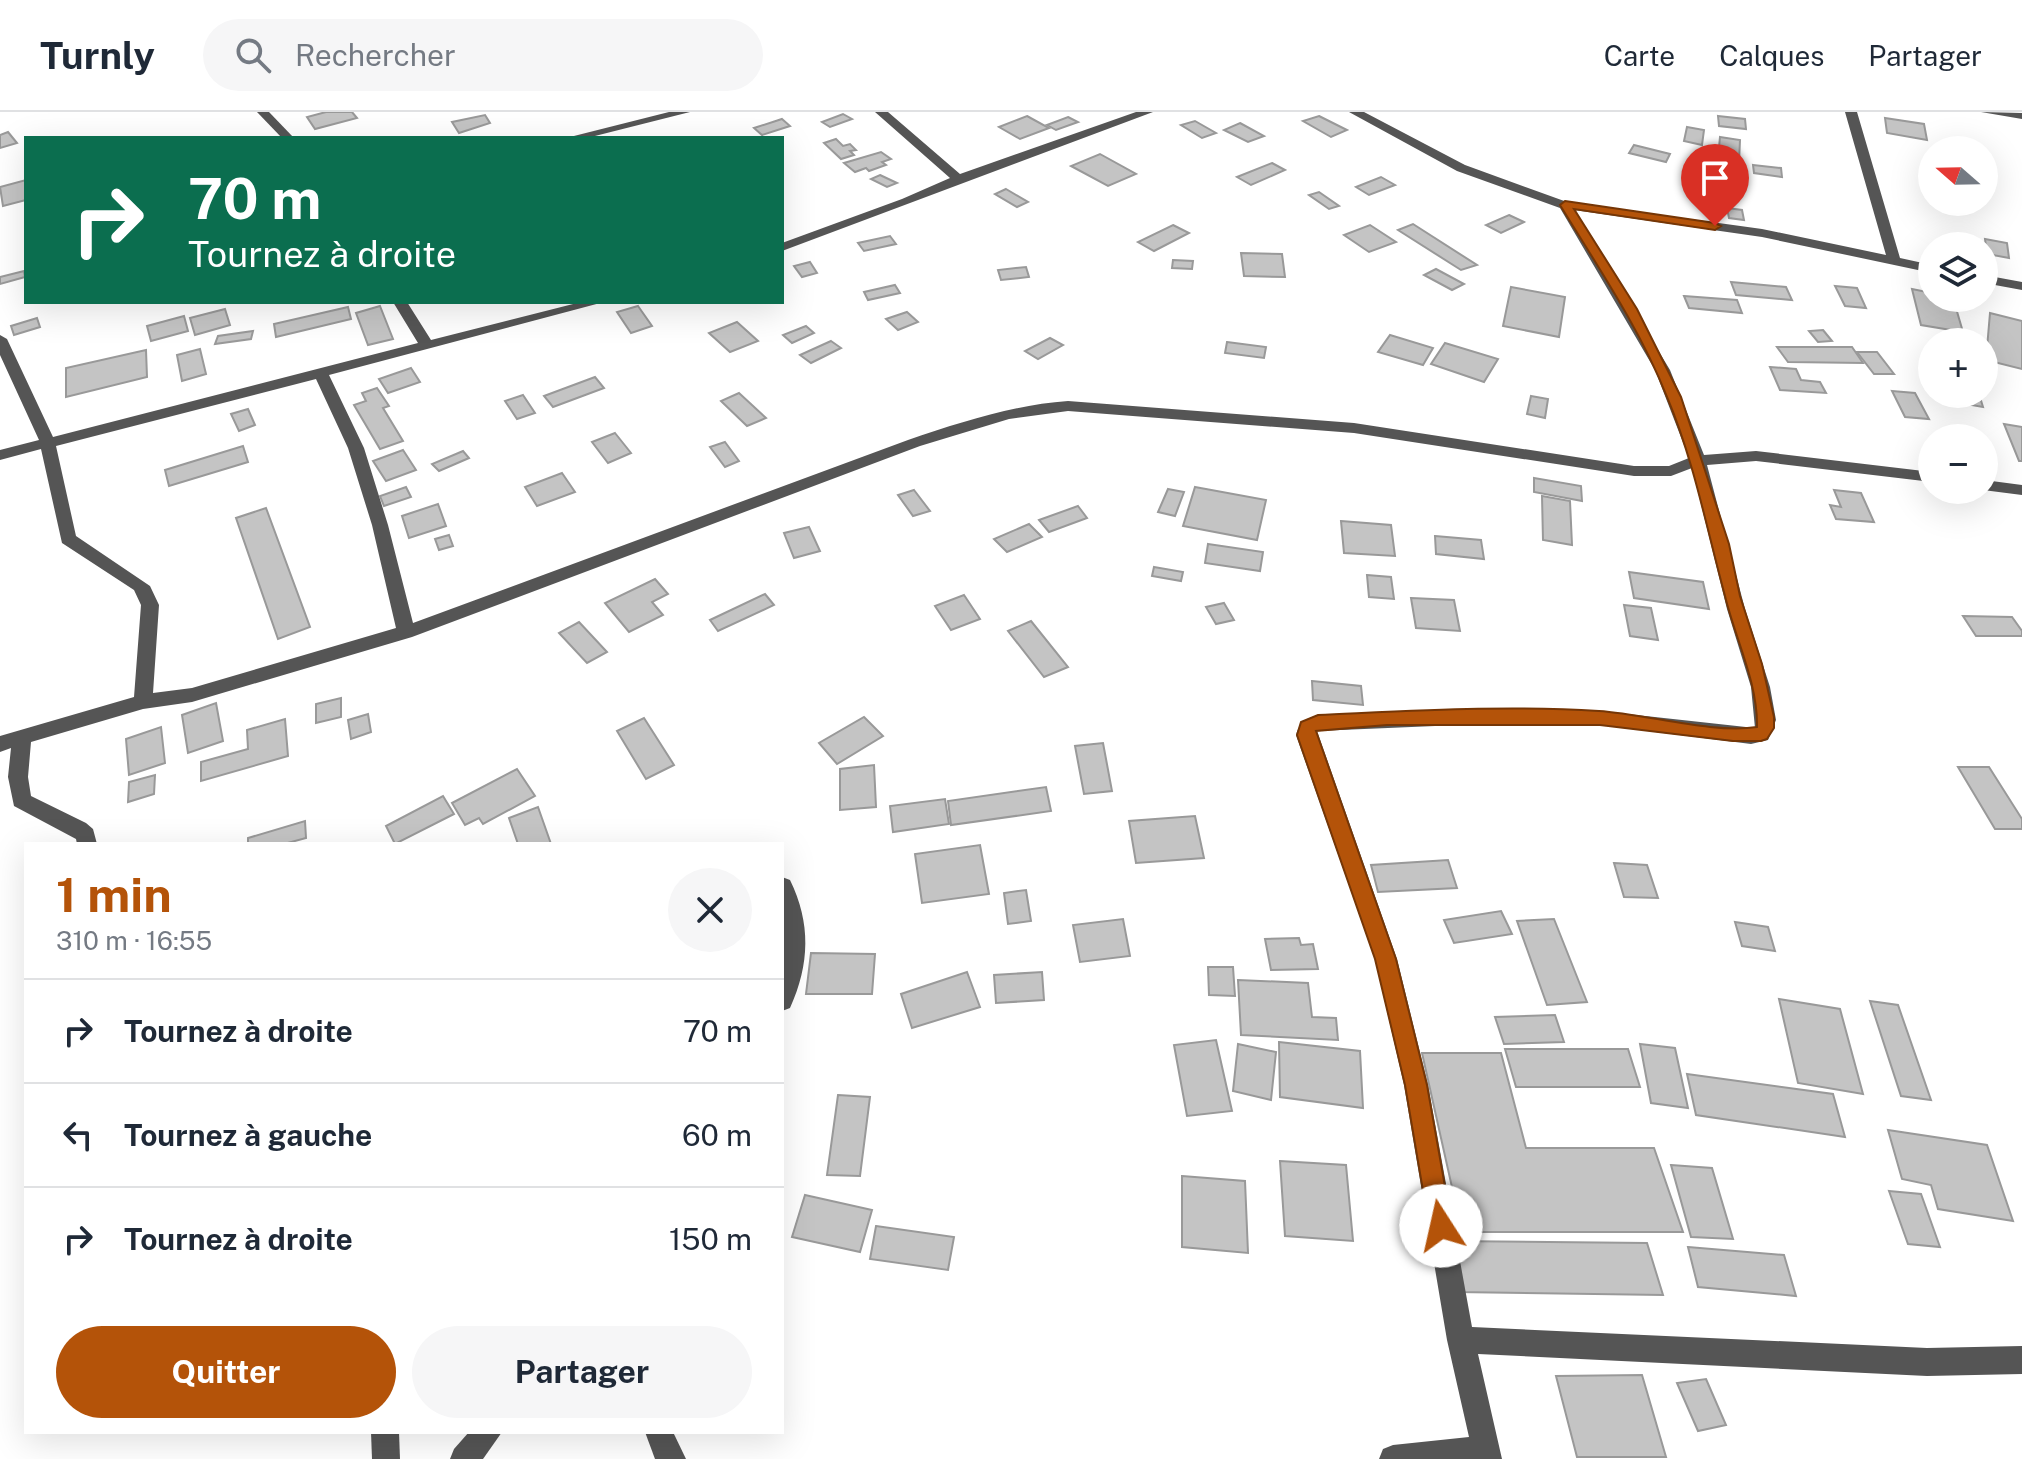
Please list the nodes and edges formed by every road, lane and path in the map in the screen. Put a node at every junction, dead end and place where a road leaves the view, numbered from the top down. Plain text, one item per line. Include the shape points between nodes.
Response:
1 (263, 112) edge
2 (684, 112) edge
3 (881, 112) edge
4 (1147, 112) edge
5 (1355, 112) edge
6 (1851, 112) edge
7 (1987, 112) edge
8 (2022, 116) edge
9 (612, 124) junction
10 (286, 136) edge
11 (578, 136) edge
12 (624, 136) edge
13 (958, 179) junction
14 (1565, 205) junction
15 (784, 246) edge
16 (1894, 261) junction
17 (1918, 266) edge
18 (1998, 282) edge
19 (2022, 286) edge
20 (401, 304) edge
21 (589, 304) edge
22 (0, 339) edge
23 (427, 346) junction
24 (321, 373) junction
25 (47, 441) junction
26 (0, 455) edge
27 (1695, 461) junction
28 (1918, 475) edge
29 (1998, 487) edge
30 (2022, 490) edge
31 (406, 632) junction
32 (143, 702) junction
33 (22, 739) junction
34 (0, 744) edge
35 (87, 842) edge
36 (784, 890) edge
37 (784, 996) edge
38 (1461, 1340) junction
39 (2022, 1360) edge
40 (385, 1434) edge
41 (486, 1434) edge
42 (660, 1434) edge
43 (1488, 1454) edge
44 (386, 1459) edge
45 (464, 1459) edge
46 (672, 1459) edge
47 (1393, 1459) edge

1 - 10 street
2 - 9 street
3 - 13 street
4 - 13 street
5 - 14 street via 1461,168
6 - 16 street
7 - 8 street
9 - 11 street
9 - 12 street
13 - 15 street
14 - 16 street via 1762,233
14 - 27 street via 1631,309 1674,397
16 - 17 street
18 - 19 street
20 - 23 street
21 - 23 street
22 - 25 street
23 - 24 street
24 - 25 street
24 - 31 street via 360,461
25 - 26 street
25 - 32 street via 68,539 141,586 150,605
27 - 28 street via 1756,456
27 - 31 street via 1671,471 1634,471 1354,428 1045,407 914,443
27 - 38 street via 1754,664 1766,717 1761,735 1600,718 1387,719 1308,727 1306,735 1386,959 1416,1085
29 - 30 street
31 - 32 street via 192,695
32 - 33 street
33 - 34 street
33 - 35 street via 21,800 77,826
36 - 37 street via 797,942
38 - 39 street via 1927,1362
38 - 43 street
40 - 44 street
41 - 45 street
42 - 46 street
43 - 47 street

